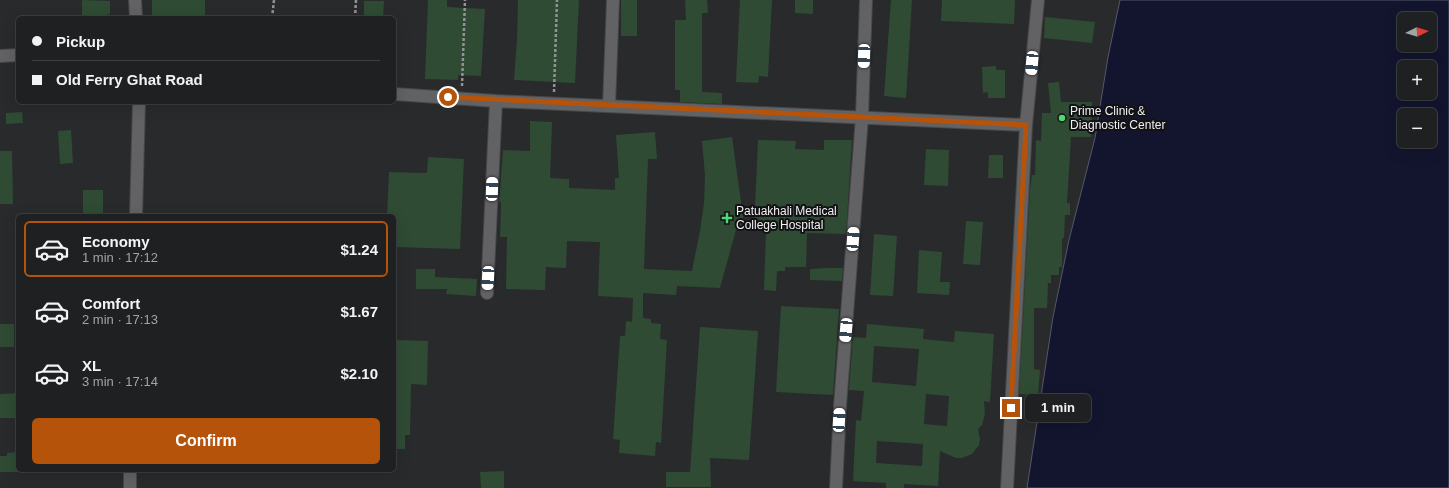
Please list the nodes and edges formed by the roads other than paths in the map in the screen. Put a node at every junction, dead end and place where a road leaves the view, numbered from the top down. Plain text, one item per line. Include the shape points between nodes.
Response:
1 (135, 0) edge
2 (613, 0) edge
3 (866, 0) edge
4 (1038, 0) edge
5 (136, 16) edge
6 (16, 55) edge
7 (0, 56) edge
8 (396, 94) edge
9 (496, 101) junction
10 (139, 104) edge
11 (609, 106) junction
12 (862, 117) junction
13 (1026, 125) junction
14 (136, 214) edge
15 (487, 293) dead end
16 (130, 472) edge
17 (130, 488) edge
18 (836, 488) edge
19 (1006, 488) edge

1 - 5 street
2 - 11 street
3 - 12 street
4 - 13 street
6 - 7 street
8 - 9 street
9 - 11 street
9 - 15 street
10 - 14 street
11 - 12 street
12 - 13 street
12 - 18 street
13 - 19 street
16 - 17 street

